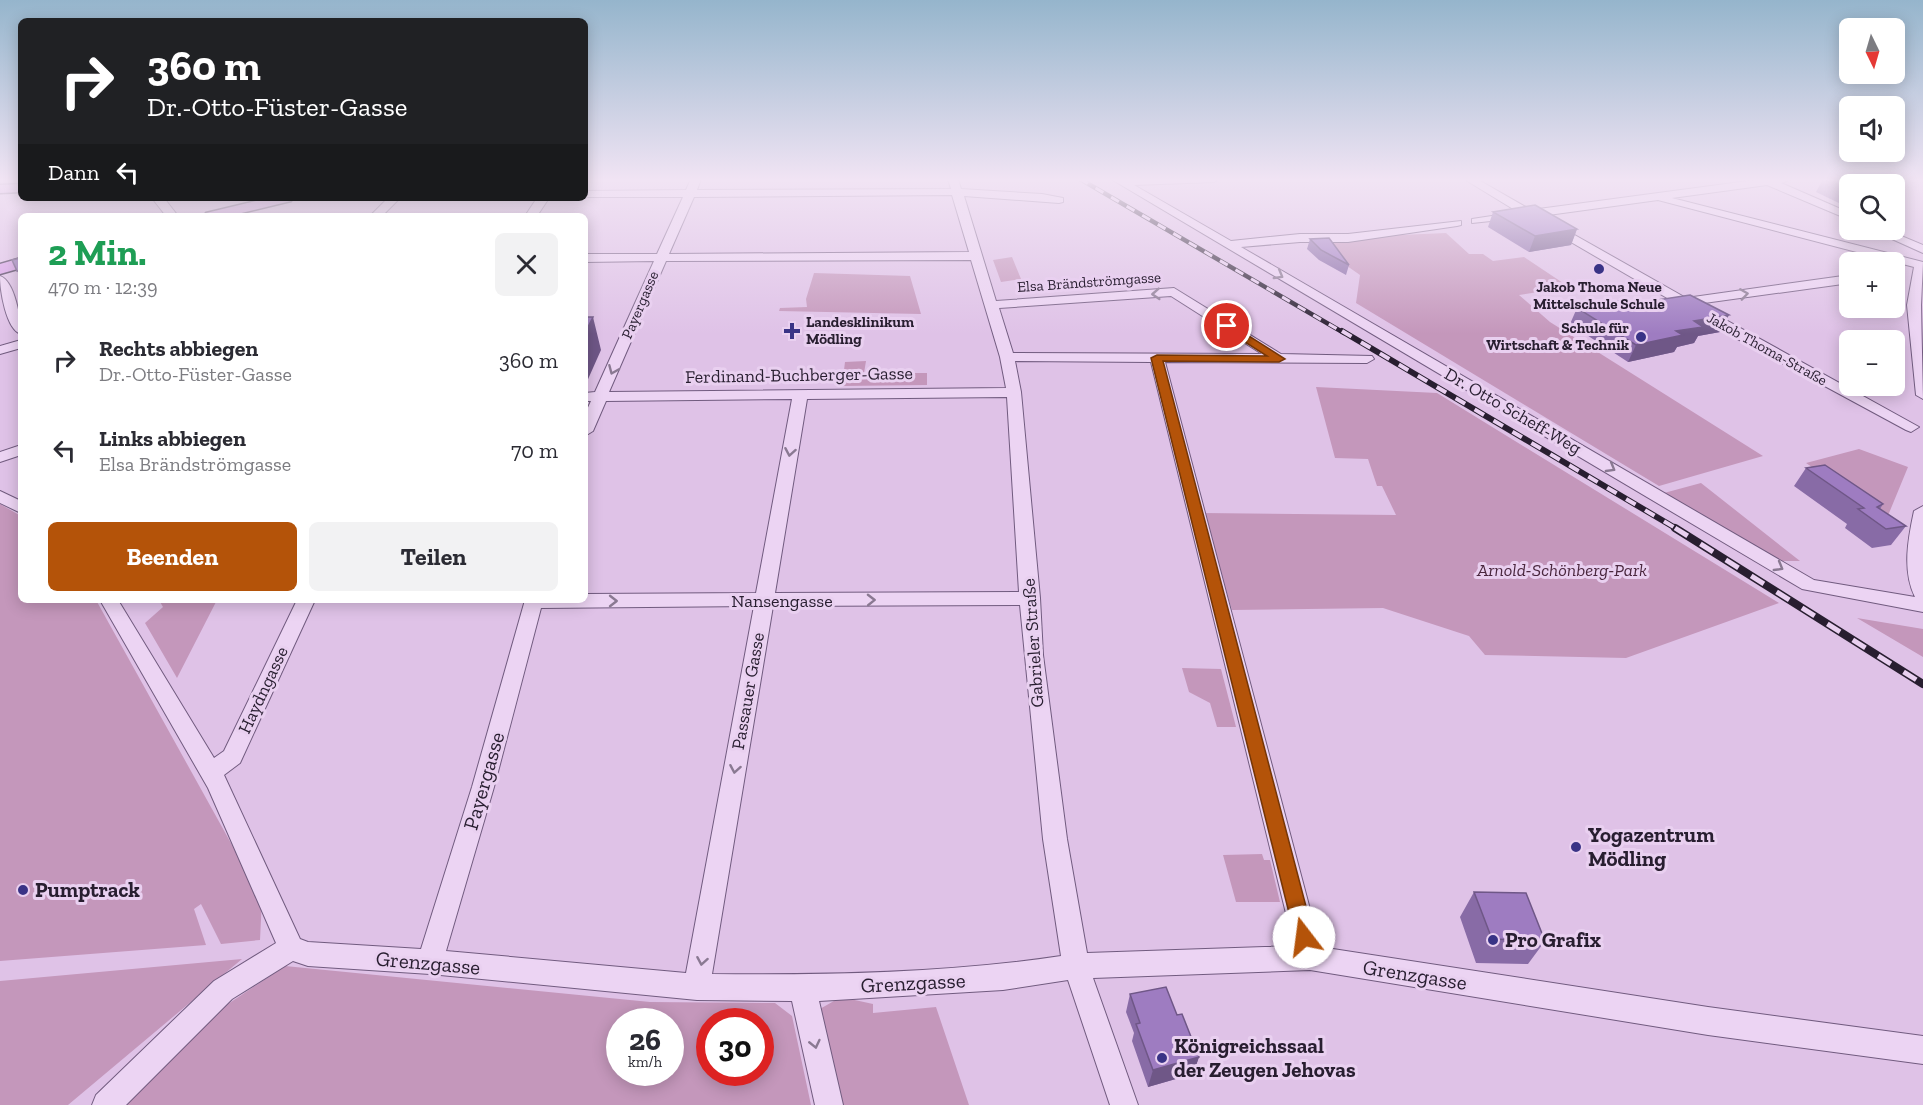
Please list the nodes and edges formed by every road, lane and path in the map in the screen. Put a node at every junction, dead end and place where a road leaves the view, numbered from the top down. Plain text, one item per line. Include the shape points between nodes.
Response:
1 (673, 231) edge
2 (968, 231) edge
3 (1203, 231) edge
4 (1406, 231) edge
5 (1559, 231) edge
6 (1781, 231) edge
7 (1902, 240) edge
8 (1228, 245) junction
9 (1923, 249) edge
10 (976, 256) junction
11 (588, 258) edge
12 (660, 258) junction
13 (18, 264) edge
14 (1922, 268) edge
15 (0, 269) edge
16 (1905, 271) edge
17 (0, 280) edge
18 (1839, 281) edge
19 (1686, 302) junction
20 (990, 305) junction
21 (18, 323) edge
22 (18, 345) edge
23 (0, 350) edge
24 (1007, 357) junction
25 (1157, 358) junction
26 (1279, 359) junction
27 (1364, 359) dead end
28 (1014, 392) junction
29 (800, 395) junction
30 (1923, 395) edge
31 (593, 397) edge
32 (588, 418) edge
33 (1919, 430) edge
34 (18, 451) edge
35 (0, 457) edge
36 (0, 496) edge
37 (18, 506) edge
38 (1923, 511) edge
39 (1923, 594) edge
40 (1031, 598) junction
41 (588, 600) edge
42 (764, 601) junction
43 (111, 603) edge
44 (305, 603) edge
45 (533, 603) edge
46 (1923, 605) edge
47 (210, 771) junction
48 (291, 948) junction
49 (1310, 958) junction
50 (430, 962) junction
51 (1076, 966) junction
52 (697, 987) junction
53 (802, 987) junction
54 (1923, 1050) edge
55 (106, 1105) edge
56 (829, 1105) edge
57 (1124, 1105) edge

1 - 12 street, Payergasse
2 - 10 street, Gabrieler Straße
3 - 8 street, Dr. Otto Scheff-Weg
4 - 8 street
5 - 19 street, Jakob Thoma-Straße
6 - 14 street
7 - 9 street
8 -> 46 street, Dr. Otto Scheff-Weg via 1809,585
10 - 12 street
10 - 20 street, Gabrieler Straße
11 - 12 street
12 -> 31 street, Payergasse
13 - 15 main road
14 - 16 street
14 - 30 street via 1914,305
17 - 21 street
19 -> 18 street
19 - 33 street, Jakob Thoma-Straße
20 - 24 street, Gabrieler Straße
26 -> 20 street, Elsa Brändströmgasse via 1174,292
22 - 23 street
24 - 25 street
24 - 28 street, Gabrieler Straße
25 - 26 street
25 - 49 street
26 - 27 street
28 - 29 street, Ferdinand-Buchberger-Gasse
28 - 40 street, Gabrieler Straße
29 - 31 street, Ferdinand-Buchberger-Gasse
29 -> 42 street, Passauer Gasse
31 - 32 street, Payergasse
34 - 35 street
36 - 37 street
38 - 39 street via 1916,541 1916,572
42 -> 40 street, Nansengasse
40 - 51 street, Gabrieler Straße via 1039,725
41 -> 42 street, Nansengasse
42 -> 52 street, Passauer Gasse
43 - 47 street
44 - 47 street, Haydngasse via 232,757
45 - 50 street, Payergasse
47 - 48 street
48 - 50 street, Grenzgasse via 308,954
48 - 55 street via 223,990
49 - 51 street, Grenzgasse
49 - 54 street, Grenzgasse via 1708,1021
50 - 52 street, Grenzgasse
51 - 53 street, Grenzgasse via 1003,977
51 - 57 street, Gabrieler Straße
52 - 53 street, Grenzgasse
53 -> 56 street

